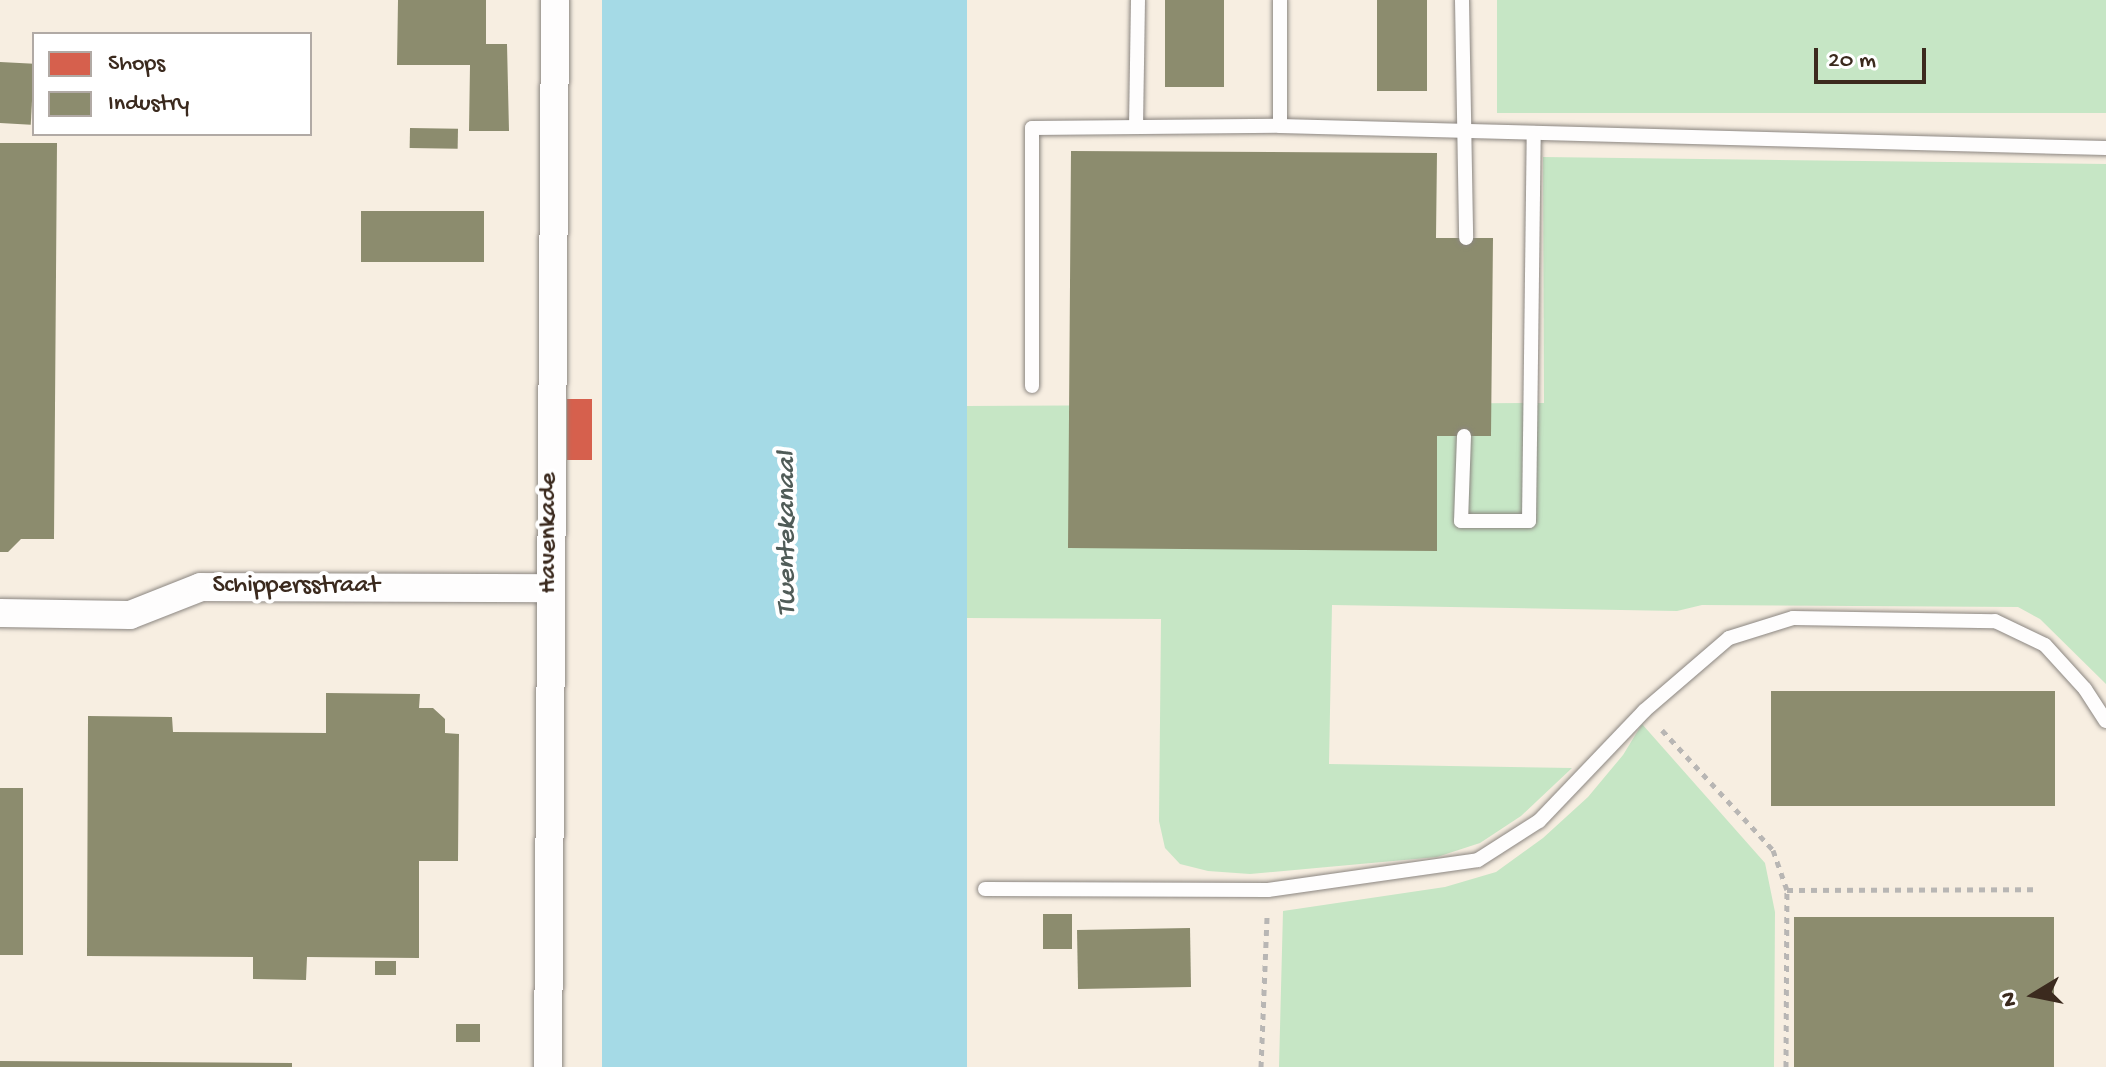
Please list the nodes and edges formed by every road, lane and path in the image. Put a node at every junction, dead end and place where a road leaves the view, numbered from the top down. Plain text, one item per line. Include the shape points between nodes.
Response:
1 (555, 0) edge
2 (1138, 0) edge
3 (1280, 0) edge
4 (1462, 0) edge
5 (1280, 126) junction
6 (1136, 127) junction
7 (1462, 131) junction
8 (1534, 134) junction
9 (2106, 148) edge
10 (1466, 238) dead end
11 (1032, 386) dead end
12 (1464, 436) dead end
13 (550, 588) junction
14 (0, 613) edge
15 (1644, 711) junction
16 (2106, 721) edge
17 (985, 889) dead end
18 (2033, 889) dead end
19 (1268, 890) junction
20 (1787, 890) junction
21 (548, 1067) edge
22 (1261, 1067) edge
23 (1786, 1067) edge

1 - 13 street, Havenkade
2 - 6 lane
3 - 5 lane
4 - 7 lane
5 - 6 lane
5 - 7 lane
6 - 11 lane via 1032,128
7 - 8 lane
7 - 10 lane
8 - 9 lane
8 - 12 lane via 1529,521 1461,521
13 - 14 street, Schippersstraat via 201,587 130,615
13 - 21 street, Havenkade
15 - 16 lane via 1729,638 1793,618 1995,621 2045,645
15 - 19 lane via 1539,821 1478,860
15 - 20 path via 1773,850
17 - 19 lane
18 - 20 path
19 - 22 path
20 - 23 path

